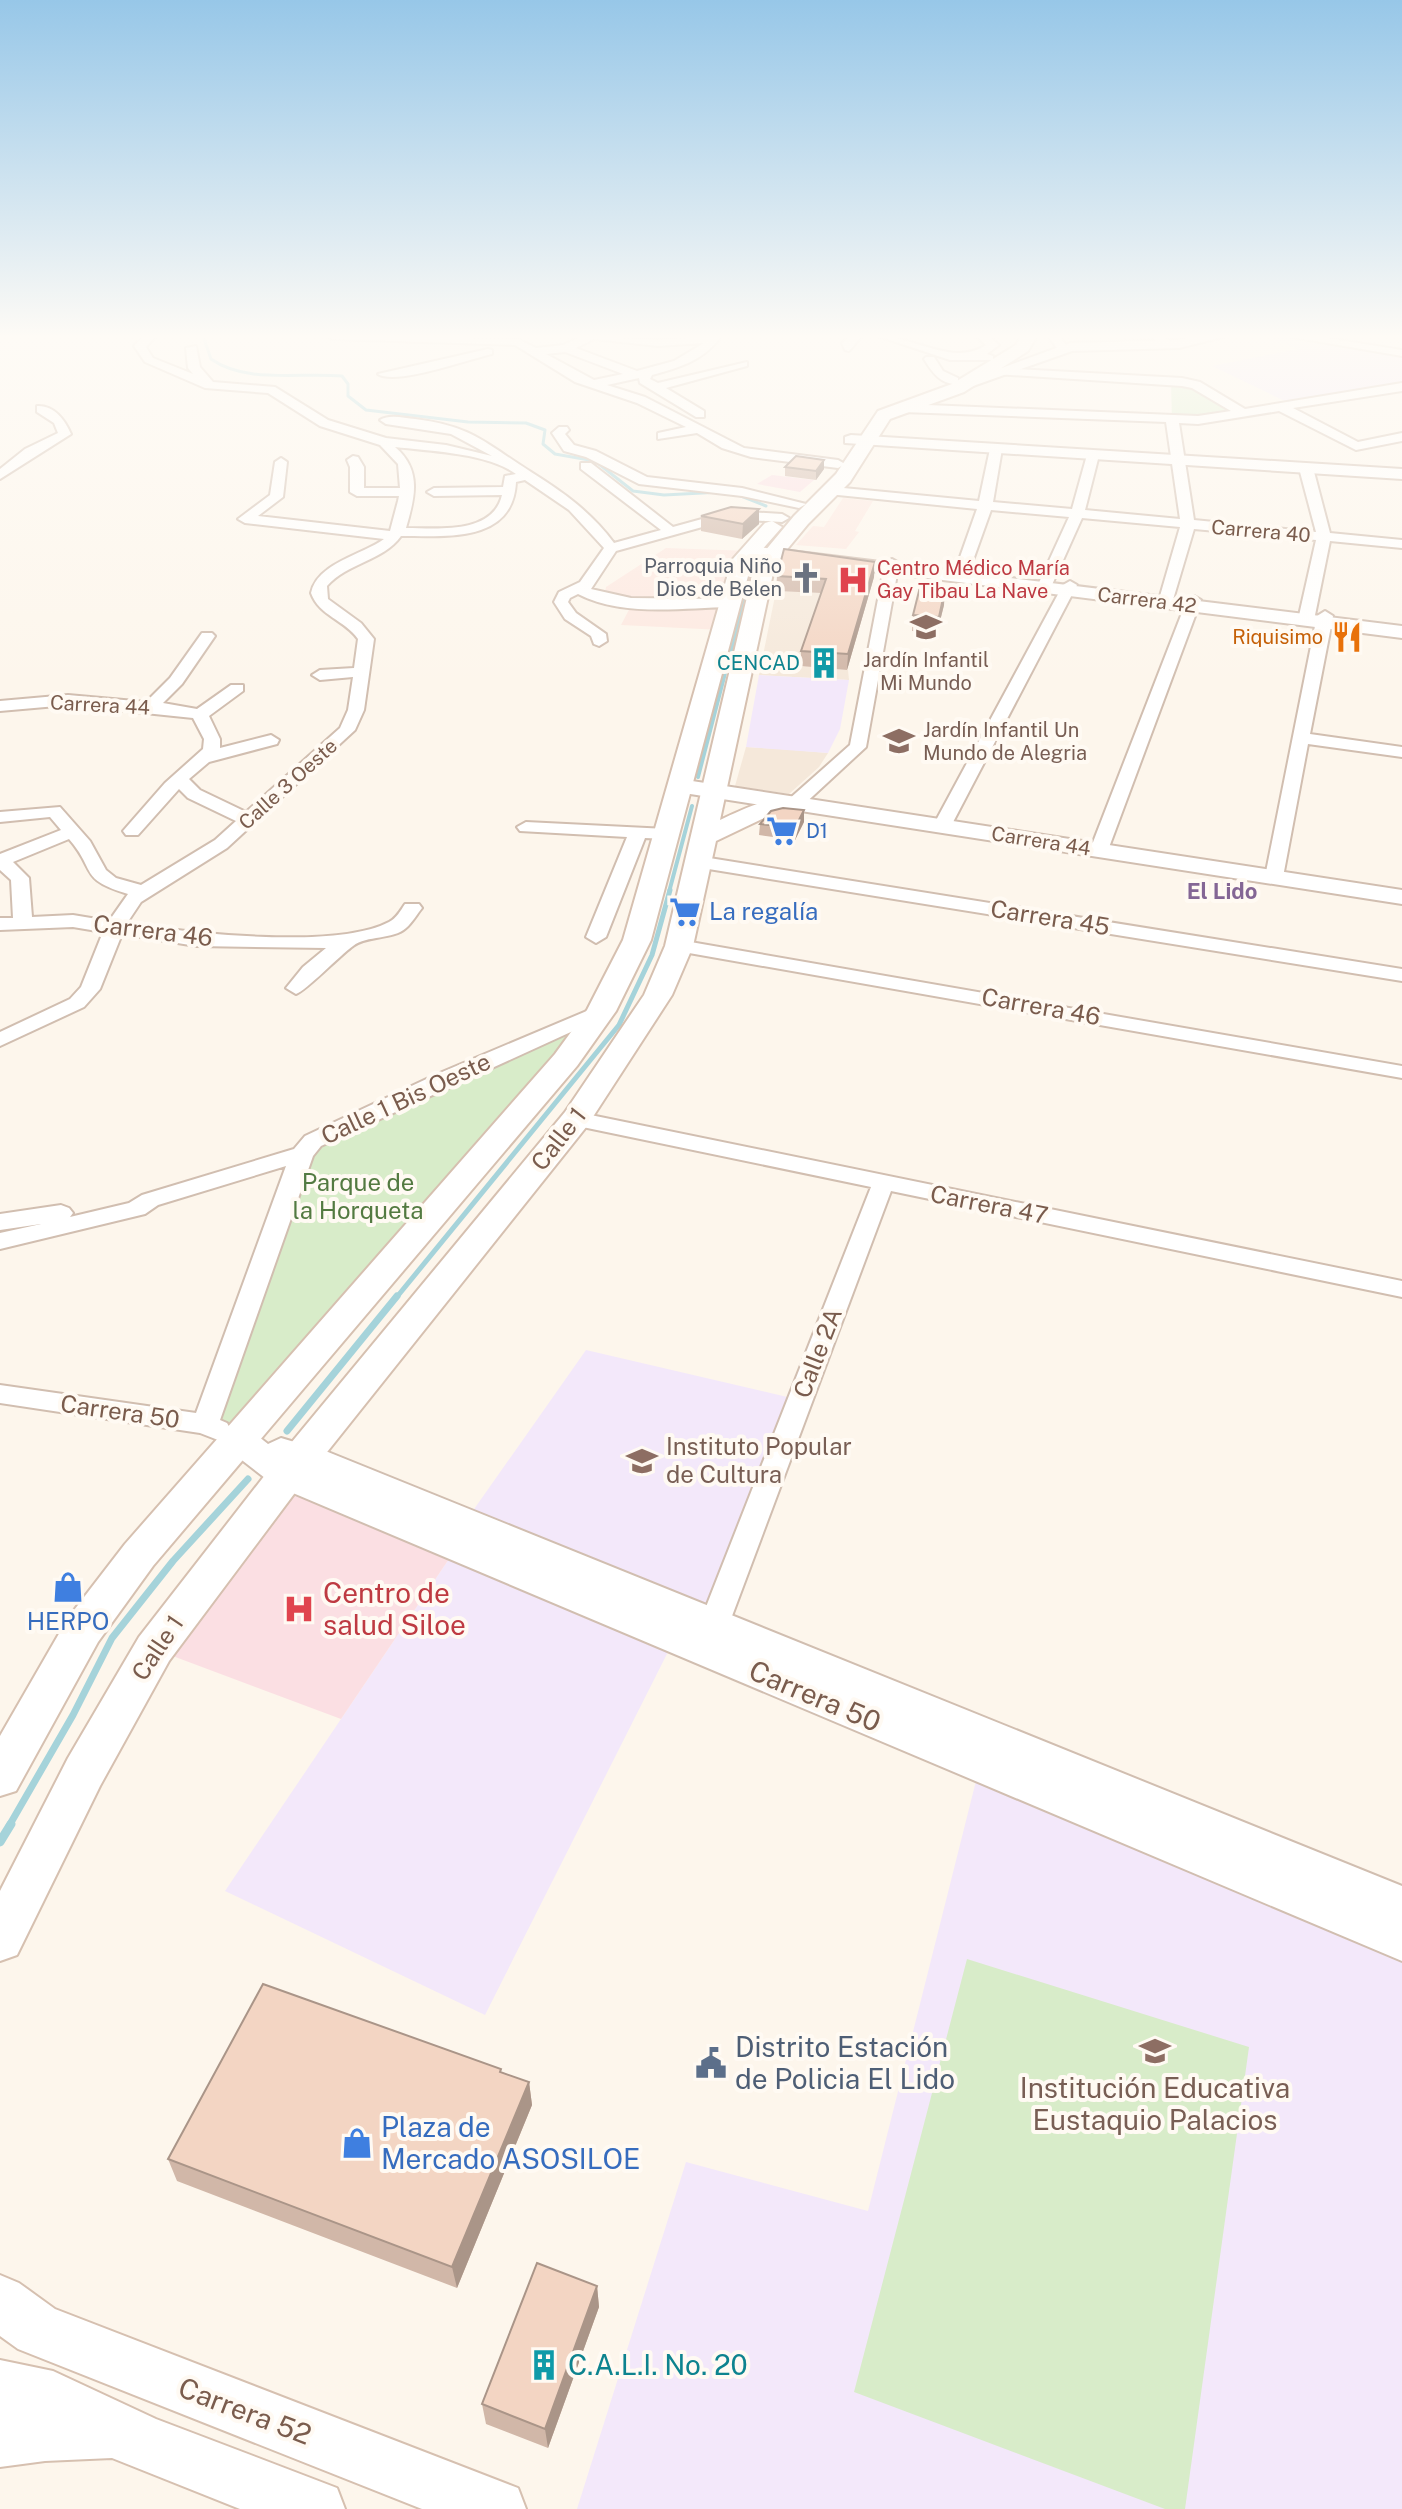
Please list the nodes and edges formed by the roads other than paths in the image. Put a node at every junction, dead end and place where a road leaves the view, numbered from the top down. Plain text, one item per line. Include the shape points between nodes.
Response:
1 (29, 453) edge
2 (395, 453) edge
3 (464, 453) edge
4 (494, 453) edge
5 (588, 453) edge
6 (754, 453) edge
7 (848, 453) edge
8 (852, 453) edge
9 (995, 453) edge
10 (1062, 453) edge
11 (1179, 453) edge
12 (1093, 455) junction
13 (353, 460) dead end
14 (1180, 460) junction
15 (281, 462) dead end
16 (508, 463) junction
17 (838, 464) junction
18 (586, 466) dead end
19 (1306, 468) junction
20 (680, 471) dead end
21 (1402, 474) edge
22 (0, 475) edge
23 (527, 475) junction
24 (672, 485) junction
25 (509, 491) junction
26 (833, 491) junction
27 (407, 492) junction
28 (434, 492) dead end
29 (799, 504) junction
30 (985, 506) junction
31 (1077, 514) junction
32 (782, 518) junction
33 (1188, 524) junction
34 (670, 531) junction
35 (396, 534) junction
36 (1324, 536) junction
37 (1402, 544) edge
38 (611, 548) junction
39 (763, 550) junction
40 (892, 566) junction
41 (961, 574) junction
42 (585, 585) junction
43 (1045, 585) junction
44 (1069, 588) junction
45 (1167, 600) junction
46 (730, 603) junction
47 (1193, 603) junction
48 (1316, 618) junction
49 (1402, 626) edge
50 (1402, 632) edge
51 (207, 636) dead end
52 (599, 641) dead end
53 (361, 672) junction
54 (320, 675) dead end
55 (237, 688) dead end
56 (0, 706) edge
57 (150, 707) junction
58 (200, 715) junction
59 (1302, 738) junction
60 (271, 740) dead end
61 (1402, 752) edge
62 (202, 758) junction
63 (180, 780) junction
64 (679, 786) junction
65 (713, 791) junction
66 (161, 799) junction
67 (207, 801) junction
68 (794, 804) junction
69 (567, 812) dead end
70 (0, 817) edge
71 (247, 819) junction
72 (942, 826) junction
73 (526, 827) dead end
74 (552, 827) junction
75 (132, 831) dead end
76 (72, 832) junction
77 (638, 832) junction
78 (667, 834) junction
79 (700, 850) junction
80 (1099, 850) junction
81 (0, 860) edge
82 (1274, 877) junction
83 (10, 878) edge
84 (143, 892) junction
85 (1402, 897) edge
86 (412, 908) dead end
87 (23, 921) junction
88 (0, 924) edge
89 (115, 927) junction
90 (596, 937) dead end
91 (349, 939) junction
92 (679, 946) junction
93 (1402, 975) edge
94 (296, 988) dead end
95 (601, 1011) junction
96 (0, 1040) edge
97 (1402, 1072) edge
98 (576, 1119) junction
99 (302, 1154) junction
100 (882, 1186) junction
101 (150, 1200) junction
102 (0, 1222) edge
103 (0, 1241) edge
104 (1402, 1289) edge
105 (0, 1394) edge
106 (221, 1431) junction
107 (295, 1466) junction
108 (710, 1636) junction
109 (14, 1732) edge
110 (0, 1777) edge
111 (1402, 1905) edge
112 (0, 1939) edge
113 (1402, 1941) edge
114 (0, 2302) edge
115 (0, 2388) edge
116 (113, 2430) junction
117 (0, 2438) edge
118 (316, 2509) edge
119 (497, 2509) edge

1 - 22 street
2 - 27 street via 406,465
3 - 16 street
4 - 16 street
5 - 24 street via 644,481
6 - 17 street
7 - 17 main road, Calle 1
8 - 26 main road, Calle 1
9 - 30 street
10 - 12 street
11 - 14 street
12 - 14 street
12 - 31 street
13 - 27 street via 357,492
14 - 19 street
14 - 33 street
15 - 35 street via 276,497 245,519
16 - 23 street
17 - 29 main road, Calle 1
18 - 34 street
19 - 21 street
19 - 36 street
20 - 24 street
23 - 25 street via 510,479
23 - 38 street via 582,512
24 - 29 street
25 - 28 street
25 - 35 street via 505,507 479,527
26 - 30 street, Carrera 40
26 - 39 main road, Calle 1
27 - 35 street
29 - 32 main road, Calle 1
30 - 31 street, Carrera 40
30 - 41 street
31 - 33 street, Carrera 40
31 - 43 street
32 - 34 street via 731,515
32 - 39 main road, Calle 1
33 - 36 street, Carrera 40
33 - 45 street
34 - 38 street
35 - 53 street, Calle 3 Oeste via 375,552 334,571 318,588 330,610 365,635
36 - 37 street, Carrera 40
36 - 48 street
38 - 42 street
39 - 40 street, Carrera 42
39 - 46 main road, Calle 1 via 742,560
39 - 65 main road, Calle 1 via 765,563
40 - 41 street, Carrera 42
40 - 68 street via 858,747
41 - 43 street, Carrera 42
42 - 46 street via 587,595 611,602
42 - 52 street via 561,602 570,616 598,634
43 - 44 street, Carrera 42
44 - 45 street, Carrera 42
44 - 72 street
45 - 47 street, Carrera 42
46 - 64 main road, Calle 1
47 - 48 street, Carrera 42
47 - 80 street
48 - 49 street, Carrera 42
48 - 50 street, Carrera 42
48 - 59 street
51 - 57 street
53 - 54 street
53 - 71 street, Calle 3 Oeste via 356,710 347,730
55 - 58 street
56 - 57 street, Carrera 44 via 68,700
57 - 58 street, Carrera 44
58 - 62 street via 213,745
59 - 61 street
59 - 82 street
60 - 62 street
62 - 63 street
63 - 66 street
63 - 67 street
64 - 65 street, Carrera 44
64 - 78 main road, Calle 1
65 - 68 street, Carrera 44
65 - 79 main road, Calle 1
66 - 67 street
66 - 75 street
67 - 71 street
68 - 72 street, Carrera 44
68 - 79 main road via 735,821
69 - 74 street
70 - 76 street via 52,810
71 - 84 street, Calle 3 Oeste via 208,854
72 - 80 street, Carrera 44
73 - 74 street
74 - 77 street
76 - 81 street
76 - 84 street via 98,873 109,882
77 - 78 street
77 - 90 street
78 - 95 main road, Calle 1 via 637,940
79 - 92 main road, Calle 1
79 - 93 street, Carrera 45
80 - 82 street, Carrera 44
81 - 83 street
82 - 85 street, Carrera 44
83 - 87 street
84 - 89 street, Calle 3 Oeste
86 - 91 street, Carrera 46 via 398,926
87 - 88 street, Carrera 46
87 - 89 street, Carrera 46
89 - 91 street, Carrera 46 via 196,940
89 - 96 street, Calle 3 Oeste via 90,989 77,1003
91 - 94 street
92 - 97 street, Carrera 46
92 - 98 main road, Calle 1 via 652,1007
95 - 99 street, Calle 1 Bis Oeste via 313,1141
95 - 106 main road, Calle 1 via 566,1060
98 - 100 street, Carrera 47
98 - 107 main road, Calle 1
99 - 101 street
99 - 106 street, Calle 1 Bis Oeste
100 - 104 street, Carrera 47
100 - 108 street, Calle 2A
101 - 102 street
101 - 103 street via 137,1209
105 - 106 street, Carrera 50
106 - 107 street, Carrera 50
106 - 109 main road, Calle 1
107 - 108 street, Carrera 50
107 - 112 main road, Calle 1 via 148,1657
108 - 111 street, Carrera 50
108 - 113 street, Carrera 50
109 - 110 main road, Calle 1
114 - 119 main road, Carrera 52 via 37,2330
115 - 116 main road via 53,2399
116 - 117 main road
116 - 118 main road

